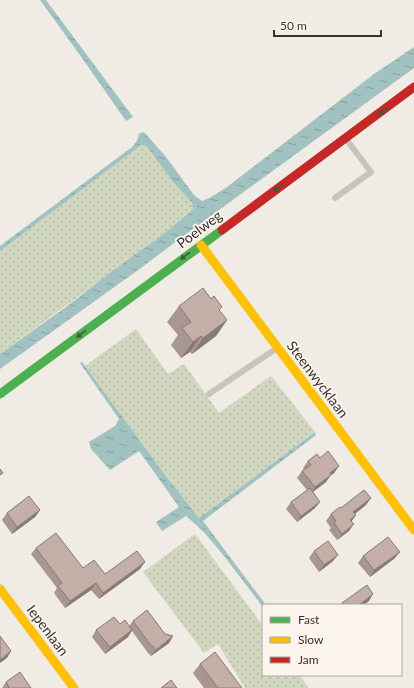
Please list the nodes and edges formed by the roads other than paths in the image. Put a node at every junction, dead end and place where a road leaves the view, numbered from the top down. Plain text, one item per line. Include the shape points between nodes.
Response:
1 (414, 87) edge
2 (345, 138) junction
3 (335, 198) dead end
4 (201, 245) junction
5 (277, 348) junction
6 (0, 394) edge
7 (210, 394) dead end
8 (414, 530) edge
9 (0, 589) edge
10 (74, 688) edge

1 -> 2 street, Poelweg
2 - 3 lane via 371,172
2 -> 4 street, Poelweg
4 - 5 street, Steenwycklaan
4 -> 6 street, Poelweg
5 - 7 lane
5 - 8 street, Steenwycklaan
9 - 10 street, Iepenlaan

